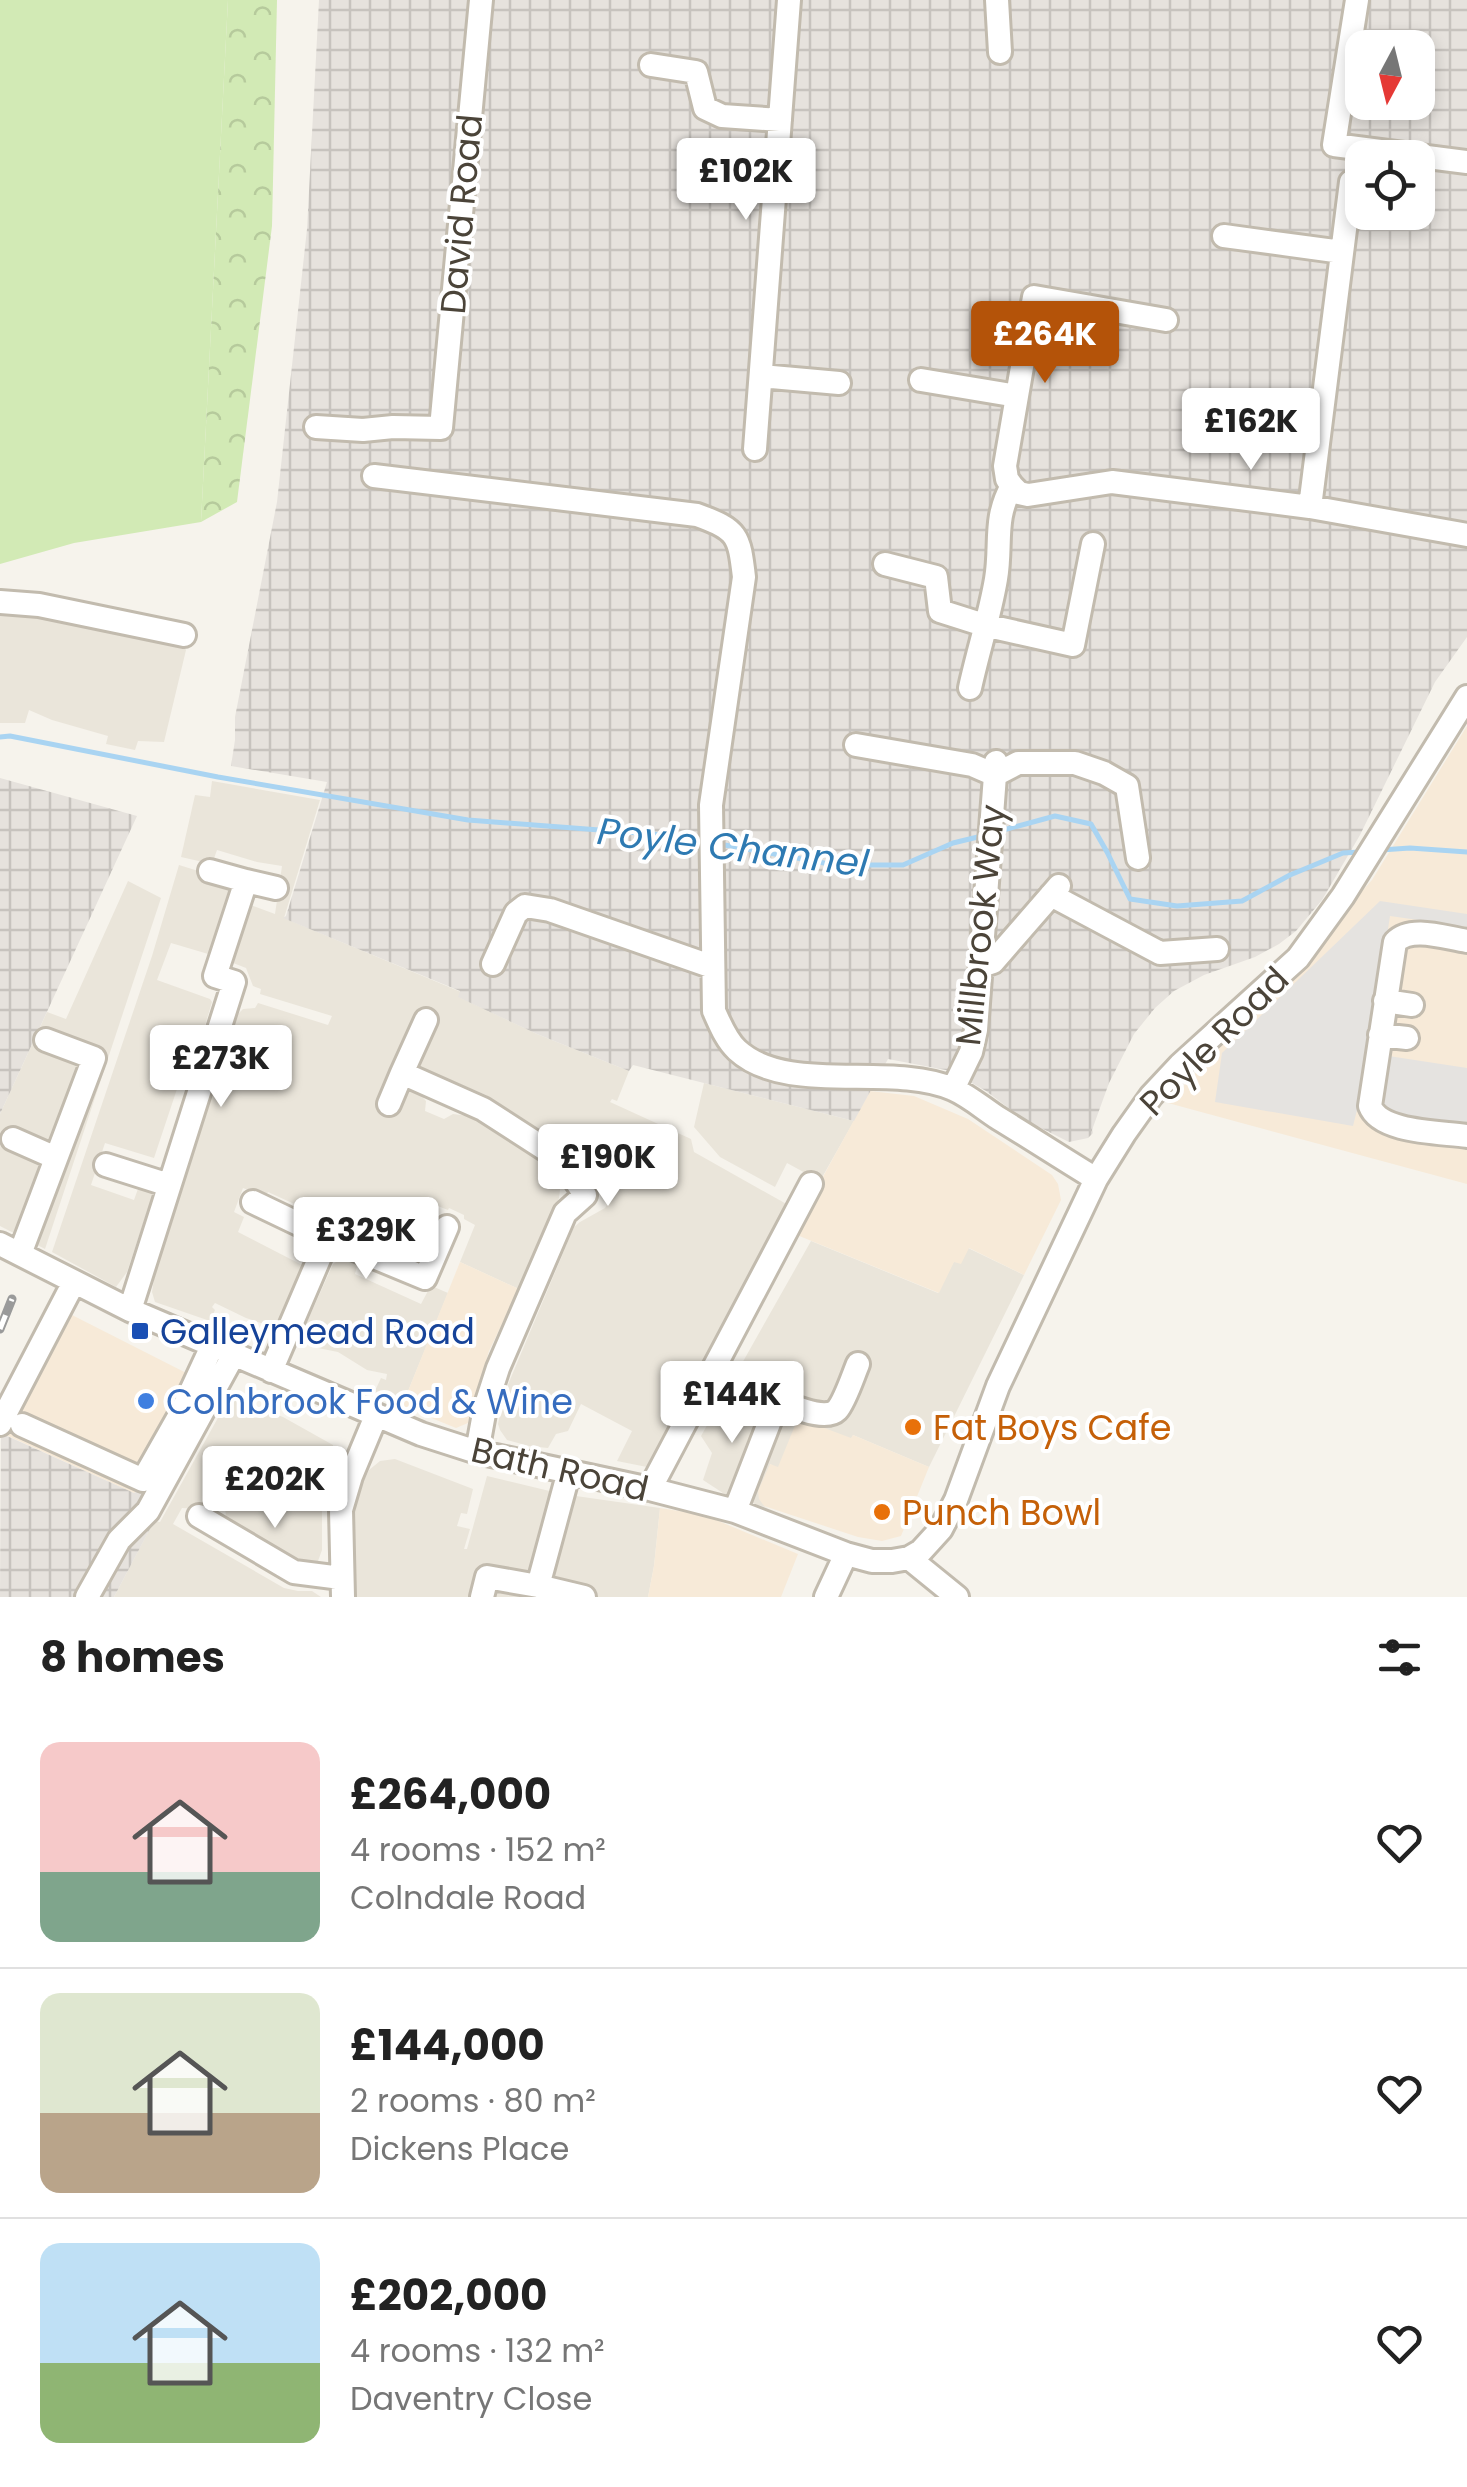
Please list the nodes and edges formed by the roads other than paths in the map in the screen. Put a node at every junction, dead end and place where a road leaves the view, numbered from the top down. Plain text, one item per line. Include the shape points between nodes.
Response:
1 (481, 0) edge
2 (789, 0) edge
3 (996, 0) edge
4 (1356, 0) edge
5 (1000, 52) dead end
6 (651, 65) dead end
7 (780, 120) junction
8 (1467, 162) edge
9 (1345, 229) edge
10 (1224, 236) dead end
11 (1342, 252) junction
12 (1166, 320) dead end
13 (753, 368) junction
14 (921, 380) dead end
15 (839, 383) dead end
16 (1017, 396) junction
17 (316, 427) dead end
18 (755, 449) dead end
19 (374, 476) dead end
20 (1012, 486) junction
21 (1310, 507) junction
22 (1467, 534) edge
23 (1093, 544) dead end
24 (885, 564) dead end
25 (0, 602) edge
26 (982, 631) junction
27 (184, 635) dead end
28 (970, 688) dead end
29 (1467, 698) edge
30 (856, 745) dead end
31 (995, 776) junction
32 (1138, 858) dead end
33 (210, 871) dead end
34 (246, 881) junction
35 (276, 888) dead end
36 (1467, 941) edge
37 (1217, 948) dead end
38 (493, 964) dead end
39 (981, 966) junction
40 (714, 967) junction
41 (1385, 1001) junction
42 (1412, 1005) dead end
43 (426, 1020) dead end
44 (1380, 1035) junction
45 (1407, 1038) dead end
46 (46, 1040) dead end
47 (402, 1073) junction
48 (952, 1089) junction
49 (389, 1104) dead end
50 (1467, 1136) edge
51 (12, 1140) dead end
52 (56, 1158) junction
53 (106, 1165) dead end
54 (1096, 1179) junction
55 (811, 1184) dead end
56 (169, 1186) junction
57 (253, 1202) dead end
58 (447, 1227) dead end
59 (328, 1238) junction
60 (6, 1250) edge
61 (74, 1282) junction
62 (130, 1310) junction
63 (223, 1349) junction
64 (858, 1364) dead end
65 (271, 1371) junction
66 (376, 1416) junction
67 (11, 1424) edge
68 (477, 1452) junction
69 (569, 1471) junction
70 (650, 1490) junction
71 (736, 1512) junction
72 (198, 1516) dead end
73 (846, 1554) junction
74 (909, 1558) junction
75 (342, 1588) edge
76 (532, 1590) edge
77 (579, 1596) edge
78 (88, 1597) edge
79 (482, 1597) edge
80 (826, 1597) edge
81 (957, 1597) edge

1 - 17 street, David Road via 441,428
2 - 7 street
3 - 5 street
4 - 8 street via 1334,145
6 - 7 street via 696,72 705,108 722,116
7 - 13 street
9 - 11 street
10 - 11 street
11 - 21 street
12 - 16 street via 1034,297
13 - 15 street
13 - 18 street
14 - 16 street
16 - 20 street via 1005,466
19 - 40 street via 697,515 726,526 740,544 744,577 711,805
20 - 21 street via 1028,495 1112,482
20 - 26 street via 997,531 996,579
21 - 22 street
23 - 26 street via 1074,646
24 - 26 street via 936,577 940,612
25 - 27 street
26 - 28 street
29 - 54 street, Poyle Road via 1298,958 1151,1096
30 - 31 street via 972,765
31 - 32 street via 1018,763 1057,762 1116,779 1127,786
31 - 39 street, Millbrook Way
33 - 34 street
34 - 35 street
34 - 56 street via 215,976 234,982 238,994
36 - 41 street via 1401,935
37 - 39 street via 1160,954 1055,890 993,962
38 - 40 street via 525,906
39 - 48 street, Millbrook Way via 971,1052
40 - 48 street via 714,1011 734,1048 753,1063
41 - 42 street
41 - 44 street
43 - 47 street
44 - 45 street
44 - 50 street via 1374,1116 1388,1125
46 - 52 street via 94,1058
47 - 49 street
47 - 68 street via 483,1108 562,1160 585,1196 566,1213 498,1368
48 - 54 street
51 - 52 street
52 - 60 street
53 - 56 street
54 - 74 street, Poyle Road via 998,1386 956,1500 941,1529
55 - 70 street
56 - 62 street
57 - 59 street
58 - 59 street via 425,1278
59 - 65 street
60 - 61 street, Bath Road
61 - 62 street, Bath Road
61 - 67 street
62 - 63 street, Bath Road
63 - 65 street, Bath Road
63 - 67 street via 143,1480
63 - 78 street via 148,1511 120,1540
64 - 71 street via 831,1414 772,1398
65 - 66 street, Bath Road
66 - 68 street, Bath Road
66 - 75 street via 340,1510
68 - 69 street, Bath Road
69 - 70 street, Bath Road
69 - 76 street
70 - 71 street, Bath Road
71 - 73 street, Bath Road
72 - 75 street via 294,1572
73 - 74 street, Bath Road via 872,1561
73 - 80 street
74 - 81 street
76 - 77 street
76 - 79 street via 487,1577

